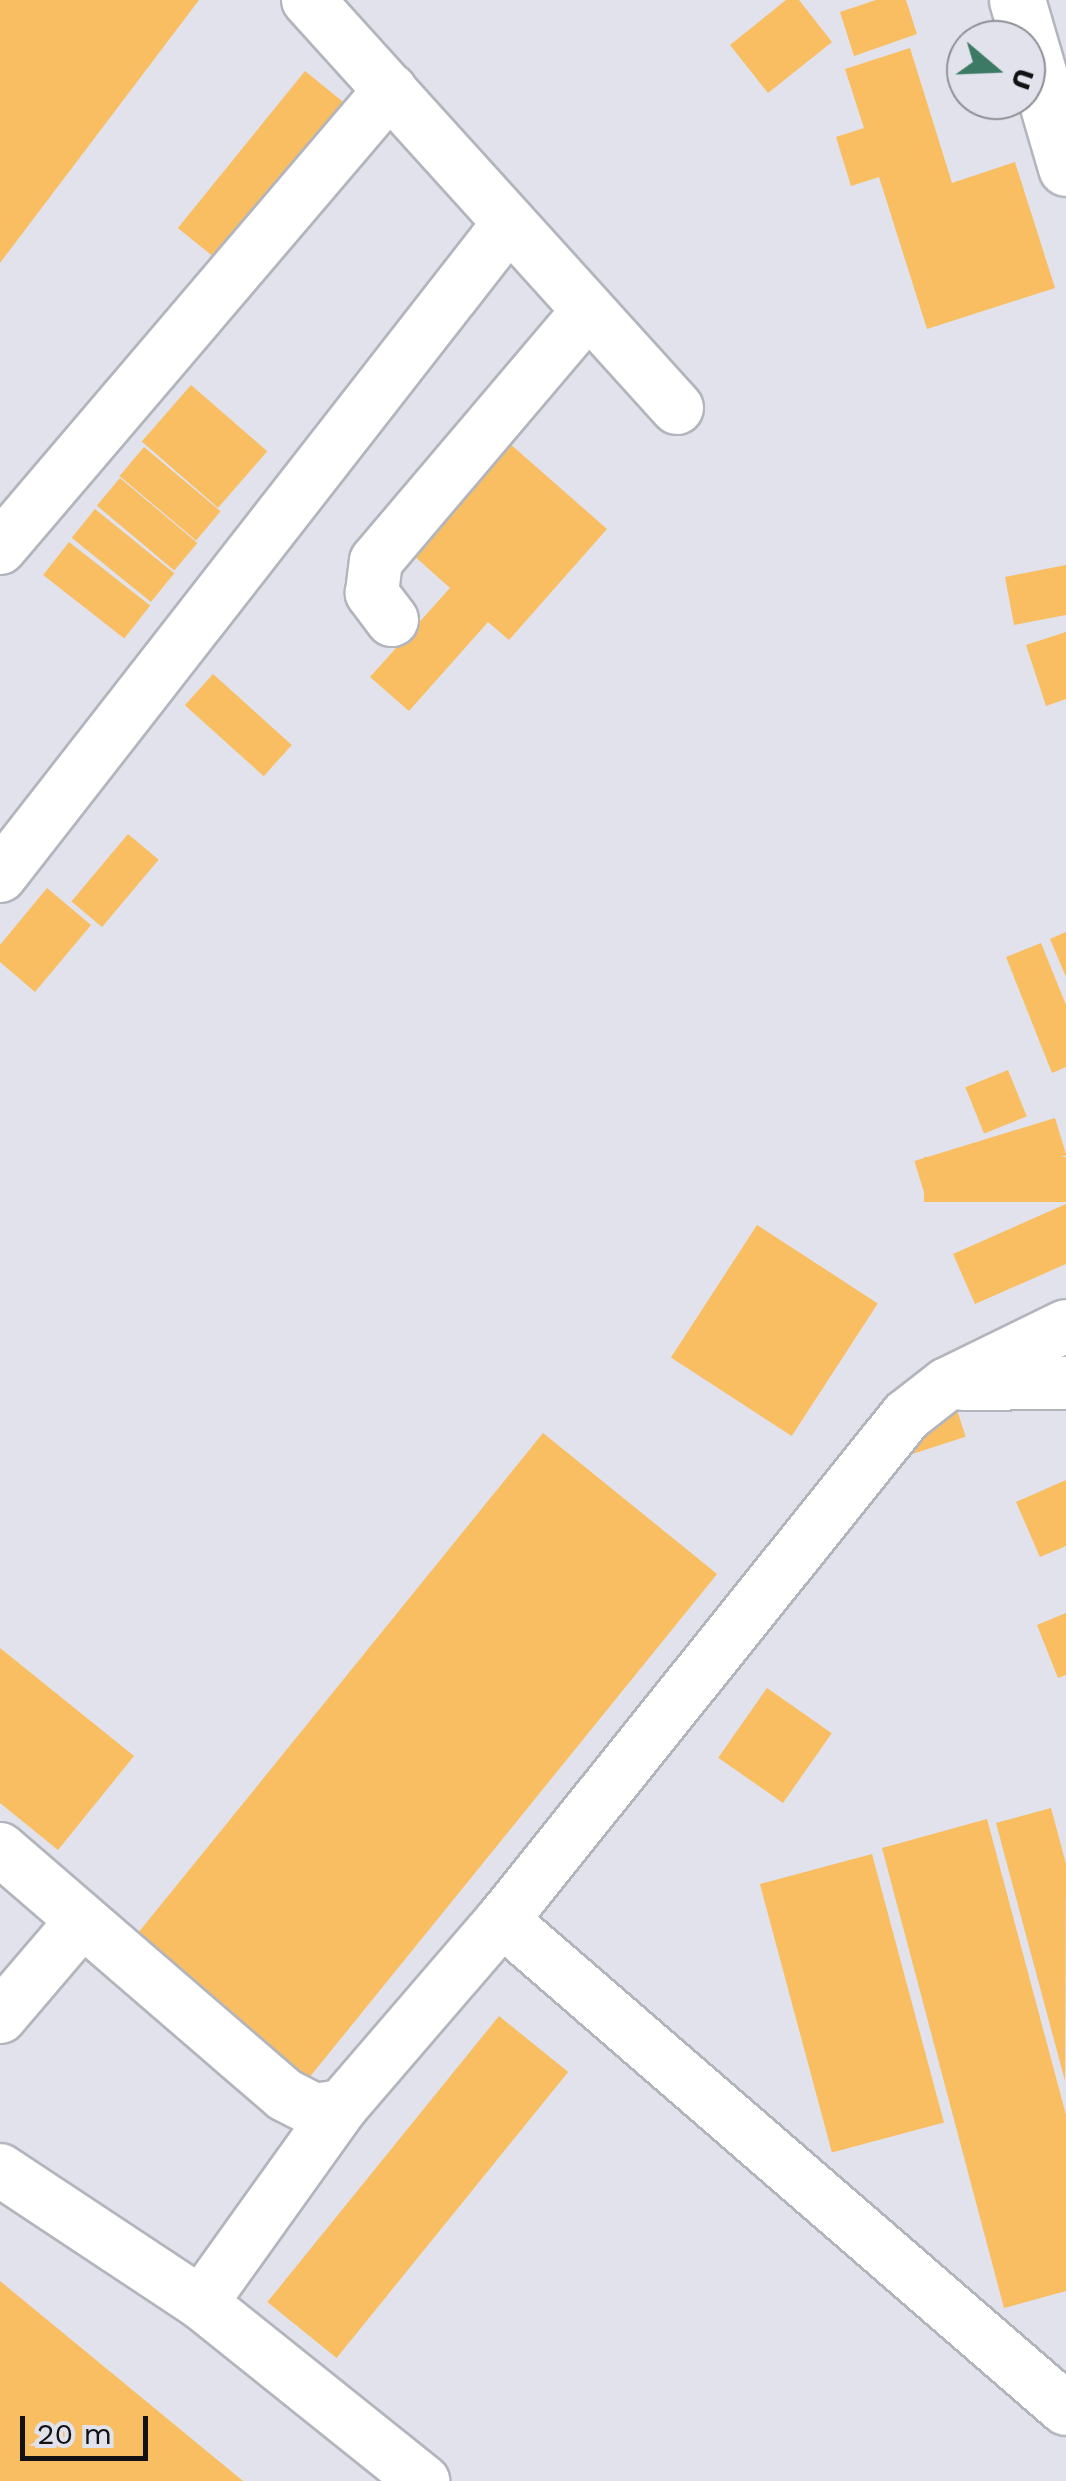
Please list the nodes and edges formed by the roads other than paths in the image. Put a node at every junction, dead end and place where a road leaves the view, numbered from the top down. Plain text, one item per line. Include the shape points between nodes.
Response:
1 (308, 0) edge
2 (1017, 0) edge
3 (390, 90) junction
4 (1066, 168) edge
5 (509, 223) junction
6 (587, 312) junction
7 (676, 408) dead end
8 (0, 548) edge
9 (392, 620) dead end
10 (0, 876) edge
11 (1066, 1326) edge
12 (1066, 1383) edge
13 (947, 1384) junction
14 (0, 1849) edge
15 (82, 1920) junction
16 (502, 1920) junction
17 (0, 2017) edge
18 (342, 2106) junction
19 (0, 2170) edge
20 (201, 2303) junction
21 (1066, 2409) edge
22 (423, 2481) edge

1 - 3 lane
2 - 4 main road
3 - 5 lane
3 - 8 lane
5 - 6 lane
5 - 10 lane
6 - 7 lane
6 - 9 lane via 376,560 372,593
11 - 13 lane
12 - 13 lane
13 - 16 lane via 906,1416
14 - 15 lane
15 - 17 lane
15 - 18 lane via 284,2095 314,2110
16 - 18 lane
16 - 21 lane
18 - 20 lane
19 - 20 lane
20 - 22 lane

